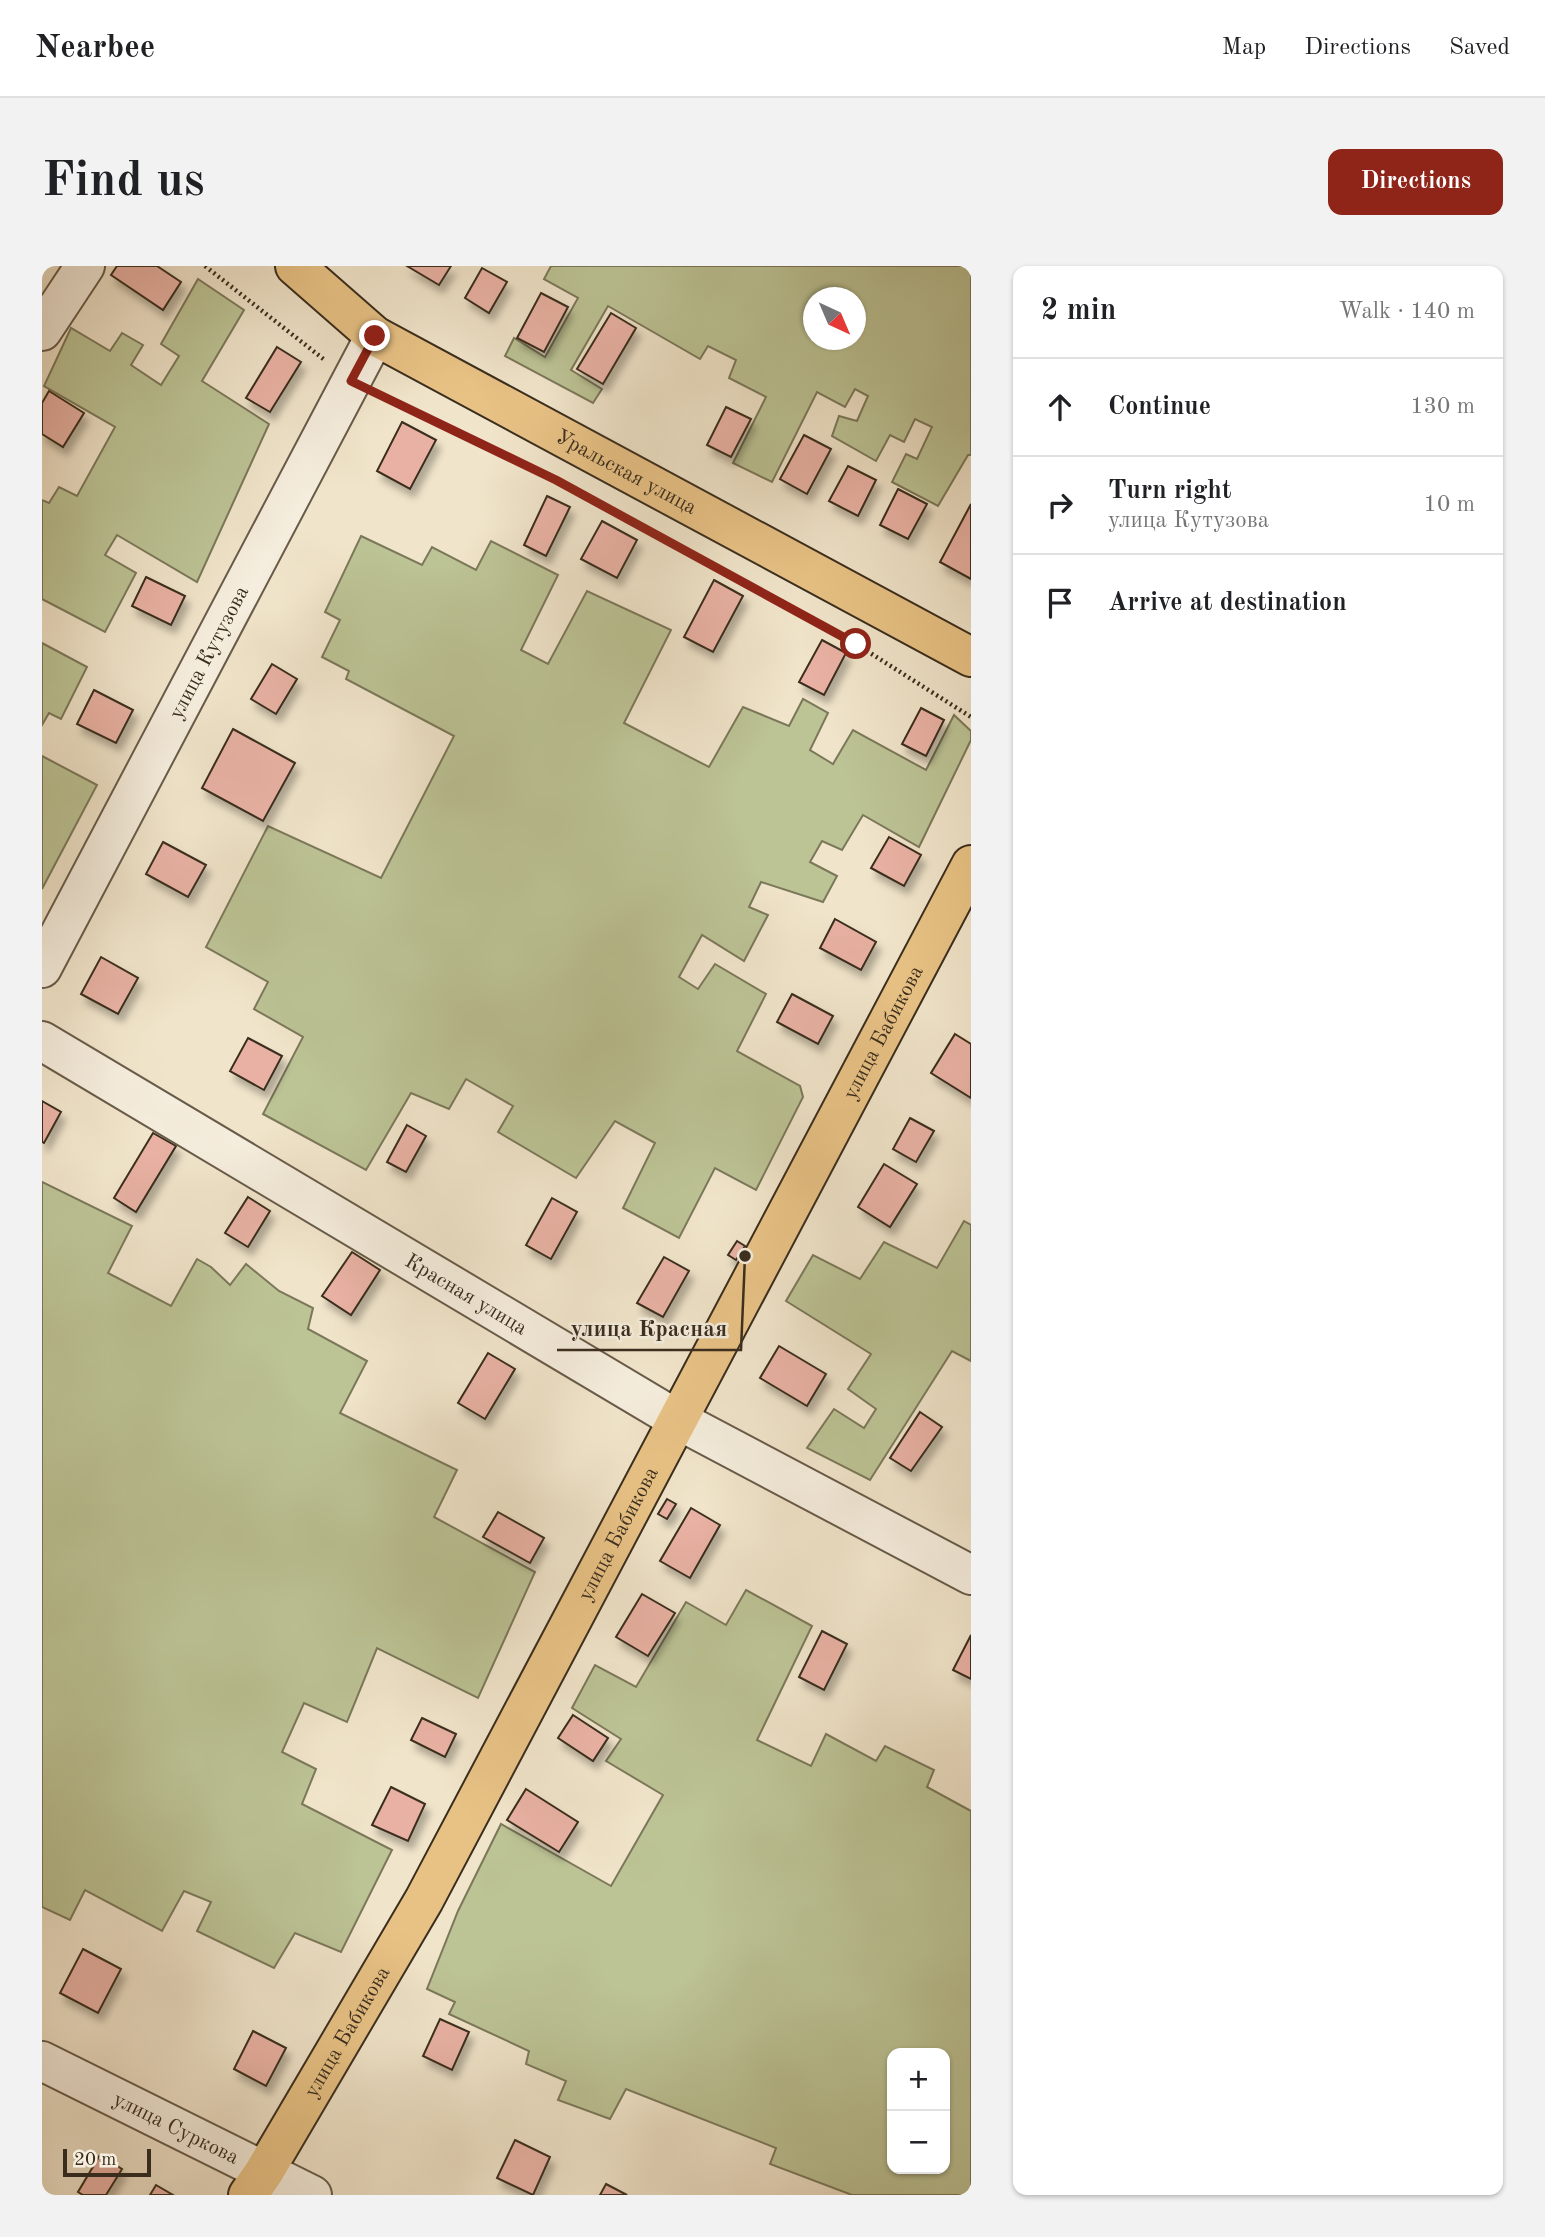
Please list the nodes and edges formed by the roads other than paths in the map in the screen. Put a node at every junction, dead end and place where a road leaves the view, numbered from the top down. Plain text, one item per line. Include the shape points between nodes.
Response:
1 (85, 266) edge
2 (295, 266) edge
3 (42, 331) edge
4 (375, 336) junction
5 (971, 657) edge
6 (971, 865) edge
7 (42, 968) edge
8 (42, 1041) edge
9 (678, 1419) junction
10 (971, 1575) edge
11 (42, 2061) edge
12 (256, 2183) edge
13 (312, 2195) edge

1 - 3 street
2 - 4 main road, Уральская улица
4 - 5 main road, Уральская улица
4 - 7 street, улица Кутузова
6 - 9 main road, улица Бабикова
8 - 9 street, Красная улица
9 - 10 street, Красная улица
9 - 12 main road, улица Бабикова via 424,1900
11 - 12 street, улица Суркова
12 - 13 street, улица Суркова

